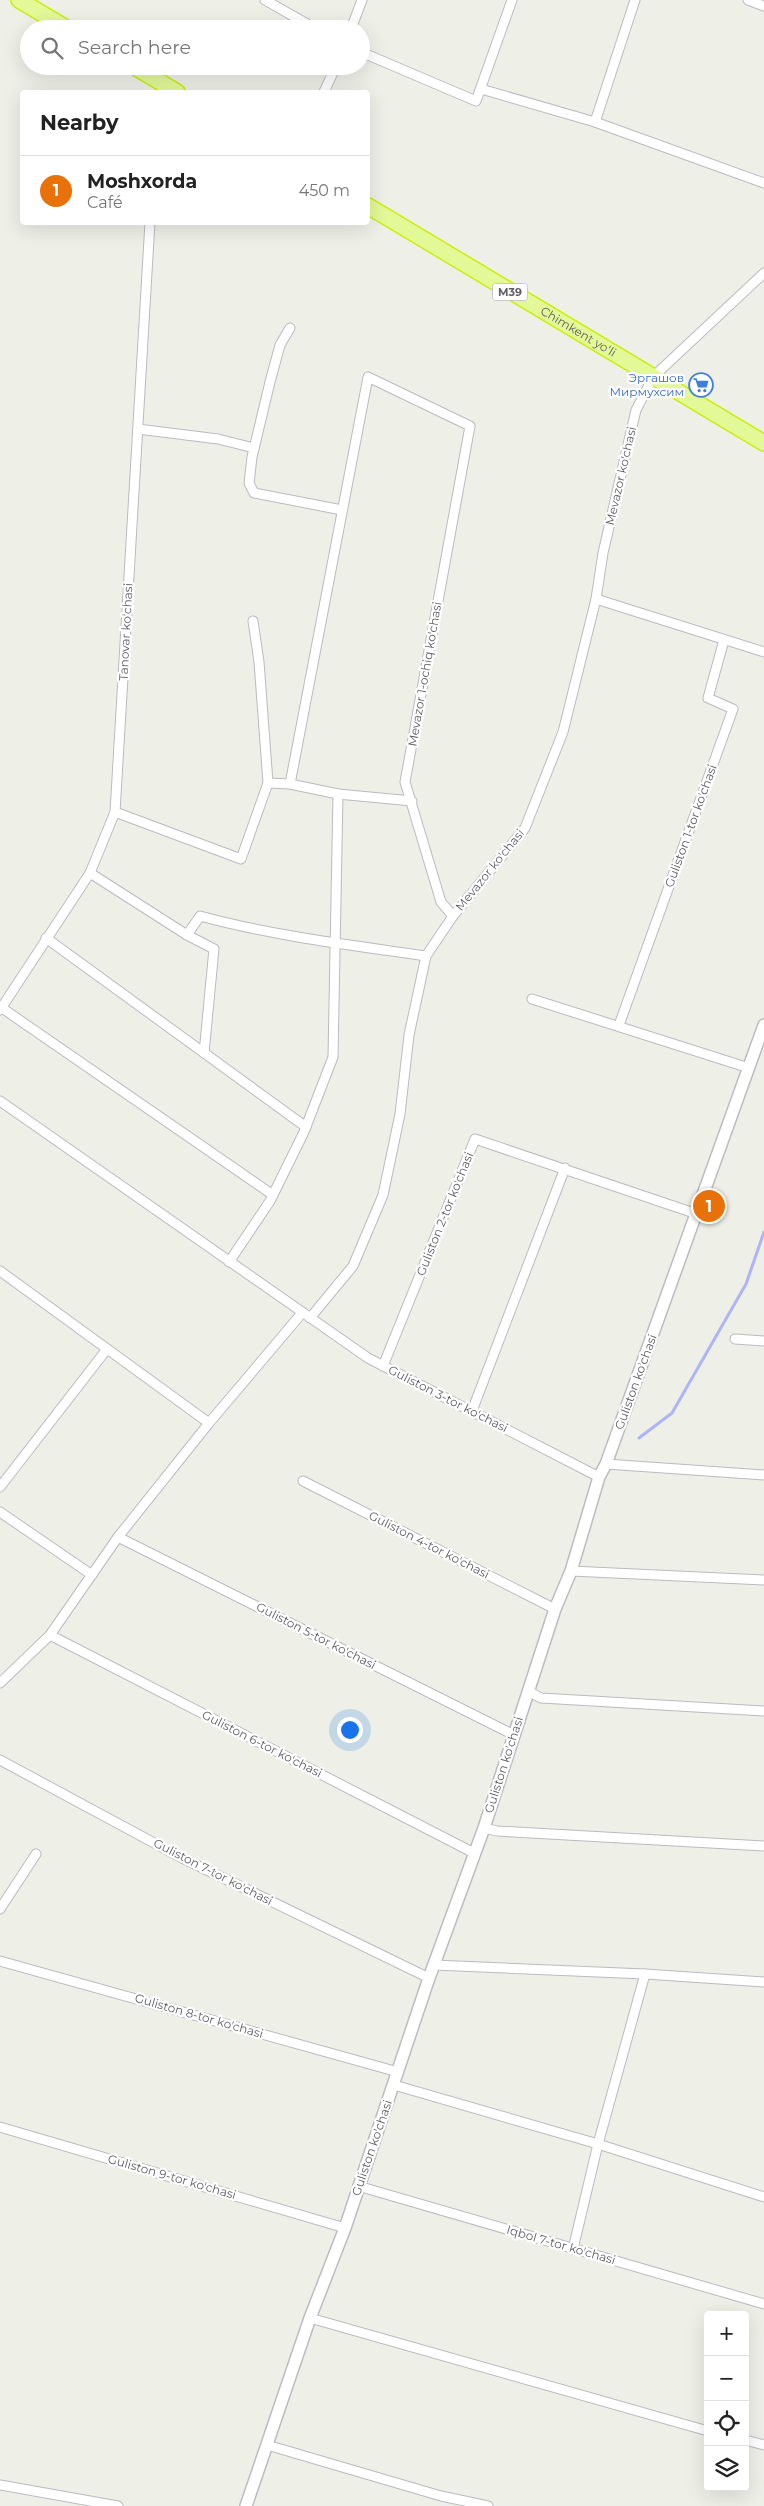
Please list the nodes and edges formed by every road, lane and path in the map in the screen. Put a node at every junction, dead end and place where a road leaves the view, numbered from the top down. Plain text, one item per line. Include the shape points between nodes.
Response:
1 (19, 0) edge
2 (265, 0) edge
3 (362, 0) edge
4 (512, 0) edge
5 (635, 0) edge
6 (748, 0) edge
7 (764, 6) edge
8 (53, 20) edge
9 (300, 20) edge
10 (354, 20) edge
11 (370, 56) edge
12 (143, 75) edge
13 (332, 75) edge
14 (158, 87) edge
15 (481, 89) junction
16 (325, 90) edge
17 (595, 122) junction
18 (764, 184) edge
19 (370, 207) edge
20 (150, 225) edge
21 (764, 273) edge
22 (290, 328) dead end
23 (653, 377) junction
24 (138, 429) junction
25 (764, 443) edge
26 (254, 448) junction
27 (342, 510) junction
28 (596, 599) junction
29 (253, 621) dead end
30 (724, 640) junction
31 (764, 652) edge
32 (268, 783) junction
33 (290, 784) junction
34 (338, 794) junction
35 (412, 801) junction
36 (115, 812) junction
37 (90, 873) junction
38 (453, 916) junction
39 (187, 935) junction
40 (46, 938) junction
41 (337, 943) junction
42 (426, 956) junction
43 (532, 999) dead end
44 (1, 1009) edge
45 (619, 1025) junction
46 (764, 1025) edge
47 (204, 1054) junction
48 (749, 1068) junction
49 (0, 1101) edge
50 (306, 1127) junction
51 (565, 1168) junction
52 (273, 1196) junction
53 (697, 1214) junction
54 (230, 1262) junction
55 (0, 1272) edge
56 (306, 1316) junction
57 (735, 1339) dead end
58 (764, 1341) edge
59 (106, 1349) junction
60 (383, 1366) junction
61 (472, 1411) junction
62 (209, 1423) junction
63 (606, 1464) junction
64 (764, 1474) edge
65 (599, 1476) junction
66 (303, 1481) dead end
67 (0, 1488) edge
68 (0, 1512) edge
69 (118, 1537) junction
70 (571, 1571) junction
71 (92, 1575) junction
72 (764, 1580) edge
73 (555, 1609) junction
74 (50, 1635) junction
75 (0, 1682) edge
76 (528, 1690) junction
77 (764, 1711) edge
78 (514, 1735) junction
79 (0, 1760) edge
80 (484, 1828) junction
81 (764, 1846) edge
82 (474, 1853) junction
83 (36, 1854) dead end
84 (0, 1909) edge
85 (0, 1961) edge
86 (434, 1966) junction
87 (645, 1974) junction
88 (429, 1978) junction
89 (764, 1982) edge
90 (398, 2072) junction
91 (394, 2084) junction
92 (0, 2127) edge
93 (598, 2144) junction
94 (358, 2186) junction
95 (764, 2197) edge
96 (345, 2228) junction
97 (573, 2248) junction
98 (764, 2304) edge
99 (310, 2318) junction
100 (704, 2430) edge
101 (749, 2441) edge
102 (267, 2445) junction
103 (764, 2445) edge
104 (0, 2485) edge
105 (118, 2506) edge
106 (246, 2506) edge
107 (488, 2506) edge

1 - 8 highway
2 - 9 street
3 - 10 street
4 - 15 street
5 - 17 street
6 - 7 street
11 - 15 street via 476,100
12 - 14 highway
13 - 16 street
15 - 17 street
17 - 18 street
19 - 23 highway, Chimkent yo‘li / M39
20 - 24 street, Tanovar ko'chasi
21 - 23 street, Mevazor ko'chasi
22 - 26 street via 280,345
23 - 25 highway, Chimkent yo‘li / M39
23 - 28 street, Mevazor ko'chasi via 636,410 603,553
24 - 26 street via 218,439
24 - 36 street, Tanovar ko'chasi
26 - 27 street via 249,483 254,493
27 - 33 street
27 - 35 street, Mevazor 1-ochiq ko'chasi via 368,377 470,426 405,782
28 - 30 street
28 - 38 street, Mevazor ko'chasi via 563,732 525,828
29 - 32 street
30 - 31 street
30 - 45 street, Guliston 1-tor ko'chasi via 708,698 733,709
32 - 33 street
32 - 36 street via 241,859
33 - 34 street
34 - 35 street
34 - 41 street
35 - 38 street, Mevazor 1-ochiq ko'chasi via 441,902
36 - 37 street, Tanovar ko'chasi
37 - 39 street
37 - 40 street, Tanovar ko'chasi
38 - 42 street, Mevazor ko'chasi
39 - 41 street via 200,916 246,928
39 - 47 street via 214,949
40 - 44 street, Tanovar ko'chasi
40 - 47 street
41 - 42 street
41 - 50 street via 333,1057
42 - 56 street, Mevazor ko'chasi via 409,1035 400,1114 383,1195 353,1266
43 - 45 street
44 - 52 street
45 - 48 street
46 - 48 main road, Guliston ko'chasi
47 - 50 street
48 - 53 main road, Guliston ko'chasi
49 - 54 street, Guliston 3-tor ko'chasi
50 - 52 street
51 - 53 street, Guliston 2-tor ko'chasi
51 - 60 street, Guliston 2-tor ko'chasi via 475,1139
51 - 61 street
52 - 54 street
53 - 63 main road, Guliston ko'chasi
54 - 56 street, Guliston 3-tor ko'chasi
55 - 59 street
56 - 60 street, Guliston 3-tor ko'chasi
56 - 62 street, Mevazor ko'chasi
57 - 58 street
59 - 62 street
59 - 67 street
60 - 61 street, Guliston 3-tor ko'chasi
61 - 65 street, Guliston 3-tor ko'chasi
62 - 69 street, Mevazor ko'chasi
63 - 64 street
63 - 65 main road, Guliston ko'chasi
65 - 70 main road, Guliston ko'chasi
66 - 73 street, Guliston 4-tor ko'chasi
68 - 71 street
69 - 71 street, Mevazor ko'chasi
69 - 78 street, Guliston 5-tor ko'chasi
70 - 72 street
70 - 73 main road, Guliston ko'chasi
71 - 74 street, Mevazor ko'chasi
73 - 76 main road, Guliston ko'chasi
74 - 75 street, Mevazor ko'chasi
74 - 82 street, Guliston 6-tor ko'chasi
76 - 77 street via 541,1698
76 - 78 main road, Guliston ko'chasi
78 - 80 main road, Guliston ko'chasi
79 - 88 street, Guliston 7-tor ko'chasi via 182,1858
80 - 81 street
80 - 82 main road, Guliston ko'chasi
82 - 86 main road, Guliston ko'chasi
83 - 84 street
85 - 90 street, Guliston 8-tor ko'chasi
86 - 87 street
86 - 88 main road, Guliston ko'chasi
87 - 89 street
87 - 93 street
88 - 90 main road, Guliston ko'chasi
90 - 91 main road, Guliston ko'chasi
91 - 93 street
91 - 94 main road, Guliston ko'chasi
92 - 96 street, Guliston 9-tor ko'chasi
93 - 95 street
93 - 97 street
94 - 96 main road, Guliston ko'chasi
94 - 97 street, Iqbol 7-tor ko'chasi
96 - 99 main road, Guliston ko'chasi
97 - 98 street, Iqbol 7-tor ko'chasi
99 - 100 street
99 - 102 main road, Guliston ko'chasi
101 - 103 street
102 - 106 main road, Guliston ko'chasi
102 - 107 street via 441,2496
104 - 105 street

